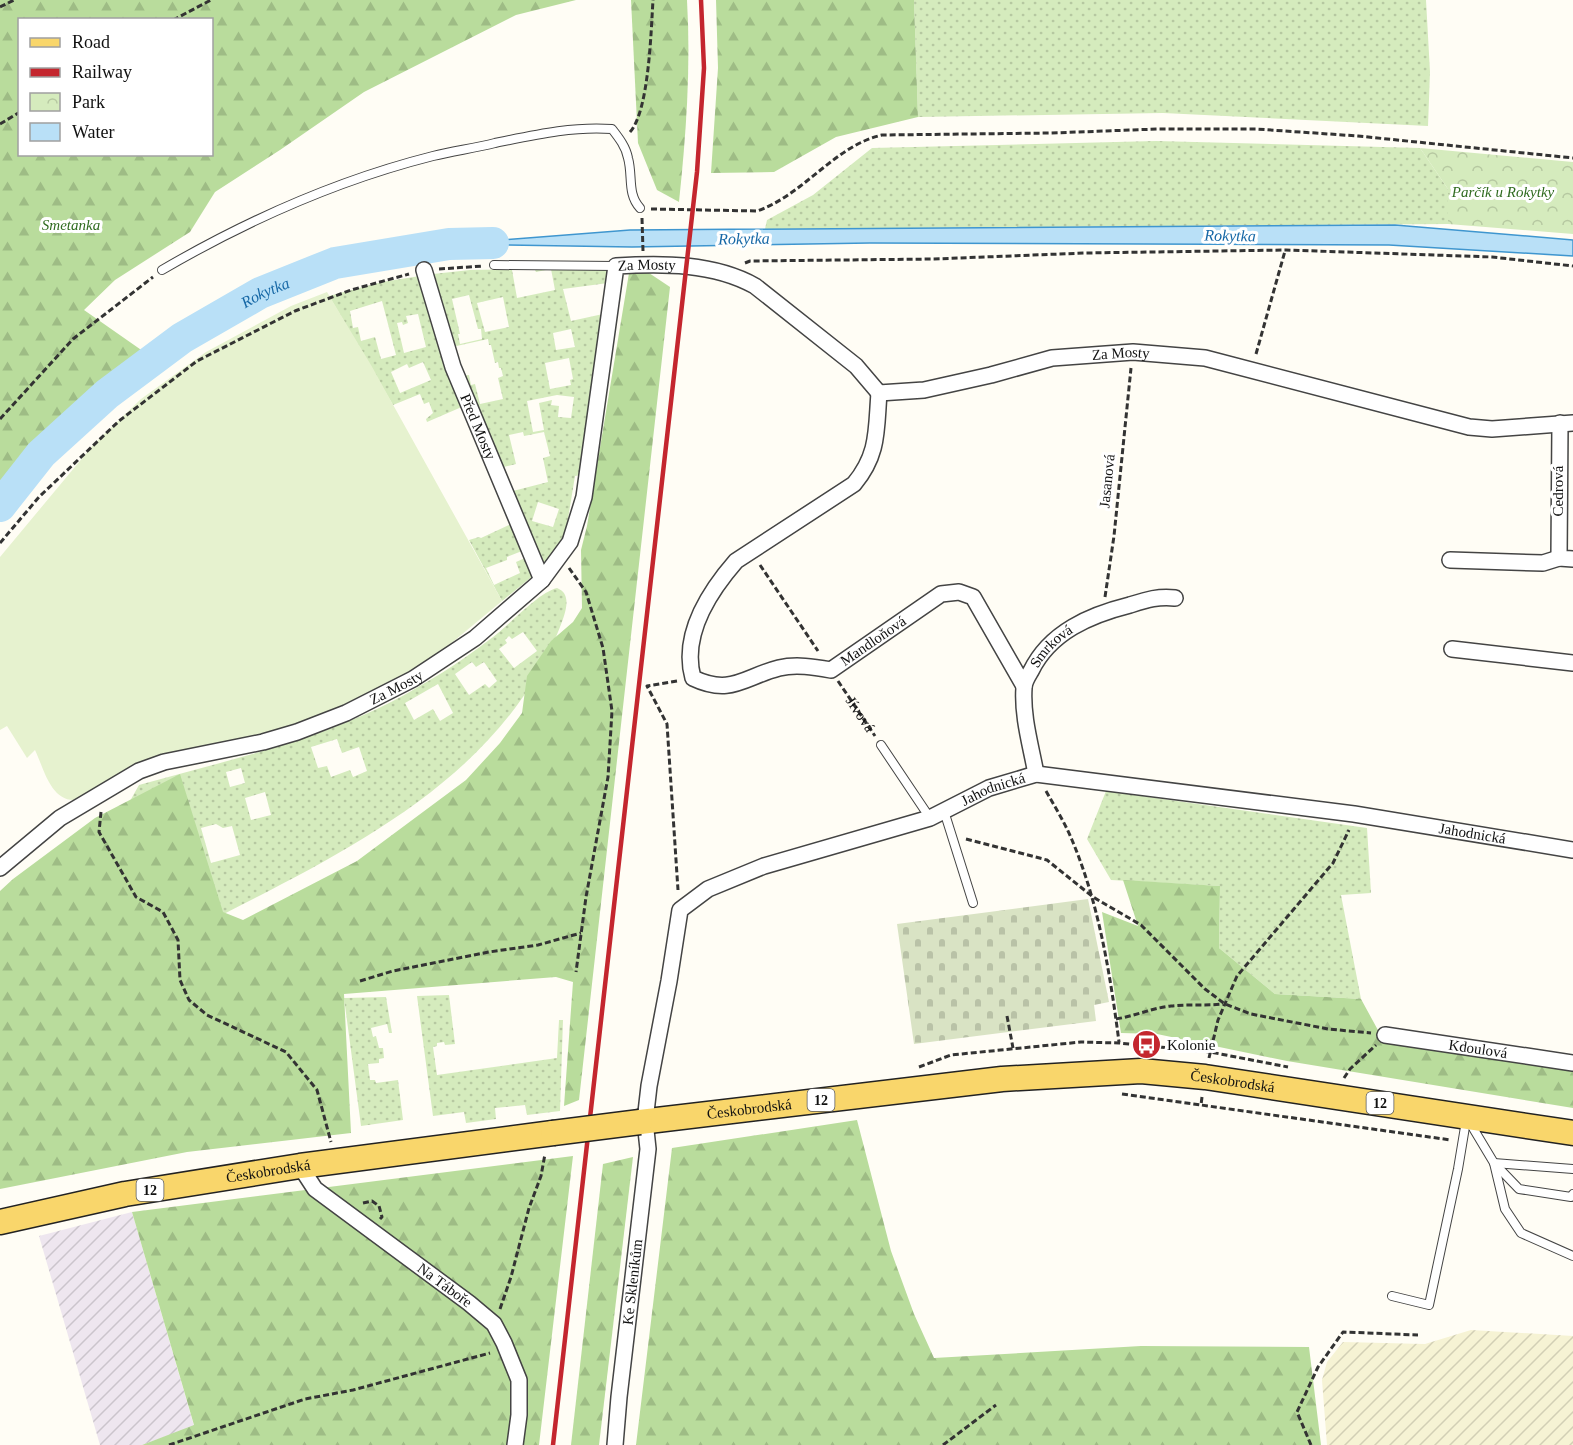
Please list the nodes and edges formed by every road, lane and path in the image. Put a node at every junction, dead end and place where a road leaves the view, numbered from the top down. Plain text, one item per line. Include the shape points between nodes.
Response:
1 (14, 0) edge
2 (212, 0) edge
3 (653, 0) edge
4 (0, 7) edge
5 (177, 18) edge
6 (18, 113) edge
7 (0, 124) edge
8 (622, 142) junction
9 (1573, 158) edge
10 (640, 208) joint
11 (642, 220) dead end
12 (1286, 250) junction
13 (643, 255) dead end
14 (494, 265) joint
15 (616, 266) junction
16 (1573, 266) edge
17 (162, 270) joint
18 (424, 270) junction
19 (721, 272) junction
20 (1133, 352) junction
21 (1251, 370) junction
22 (879, 393) junction
23 (0, 418) edge
24 (1566, 423) edge
25 (0, 543) edge
26 (751, 552) junction
27 (559, 555) junction
28 (1566, 559) edge
29 (1450, 560) dead end
30 (542, 580) junction
31 (1175, 598) dead end
32 (1103, 611) junction
33 (1452, 649) dead end
34 (1573, 663) edge
35 (831, 670) junction
36 (693, 678) junction
37 (1024, 686) junction
38 (881, 745) joint
39 (1036, 774) junction
40 (104, 790) junction
41 (944, 811) junction
42 (1354, 814) junction
43 (930, 818) junction
44 (952, 835) junction
45 (1573, 850) edge
46 (0, 868) edge
47 (1093, 897) junction
48 (972, 903) dead end
49 (680, 910) junction
50 (581, 933) junction
51 (576, 972) dead end
52 (360, 981) dead end
53 (1225, 1004) junction
54 (1007, 1016) dead end
55 (1116, 1019) junction
56 (1385, 1035) junction
57 (1119, 1043) dead end
58 (1013, 1048) dead end
59 (1210, 1052) dead end
60 (1573, 1063) edge
61 (1344, 1078) dead end
62 (1466, 1117) junction
63 (642, 1121) junction
64 (551, 1133) junction
65 (1573, 1133) edge
66 (336, 1162) junction
67 (1494, 1163) junction
68 (300, 1166) junction
69 (1573, 1169) edge
70 (1573, 1194) edge
71 (0, 1222) edge
72 (1573, 1256) edge
73 (1392, 1296) dead end
74 (494, 1324) junction
75 (1418, 1335) dead end
76 (504, 1343) junction
77 (996, 1405) dead end
78 (169, 1445) edge
79 (515, 1445) edge
80 (615, 1445) edge
81 (942, 1445) edge
82 (1311, 1445) edge

1 - 4 path
2 - 5 path
3 - 8 path via 649,68 638,124
6 - 7 path
8 - 10 lane via 633,200
8 - 17 lane via 612,129 593,127 432,157 288,206 214,240
9 - 10 path via 1257,129 882,135 854,145 802,186 757,211
11 - 13 path
12 - 16 path via 1492,257
12 - 19 path via 750,261
12 - 21 path
14 - 15 lane
14 - 18 path
15 - 19 street, Za Mosty
15 - 27 street, Za Mosty via 584,497 570,542
17 - 23 path via 73,339
18 - 25 path via 351,290 295,311 197,361 119,421 39,496
18 - 30 street, Před Mosty via 453,367
19 - 22 street, Za Mosty via 755,286 856,366
20 - 21 street, Za Mosty via 1205,358
20 - 22 street, Za Mosty via 1052,358 924,390
20 - 32 path, Jasanová
21 - 24 street, Za Mosty via 1469,427
22 - 26 street via 876,441 864,472 854,484
24 - 28 street, Cedrová
26 - 35 path, Jívová
26 - 36 street via 736,561 708,601 691,639
27 - 30 street, Za Mosty
27 - 50 path via 586,592 603,648 612,711 609,777
28 - 29 street, Cedrová via 1543,563
30 - 40 street, Za Mosty via 448,658 346,713 263,742 164,762
31 - 32 street, Smrková via 1161,596
32 - 37 street, Smrková via 1052,641 1037,658
33 - 34 street
35 - 36 street, Mandloňová via 809,665 781,667 729,686 715,686
35 - 37 street, Mandloňová via 941,594 959,592 973,597
35 - 38 path, Jívová
36 - 49 path via 647,686 667,724
37 - 39 street, Smrková via 1025,720
38 - 43 lane, Jívová
39 - 41 street, Jahodnická via 988,788
39 - 42 street, Jahodnická
39 - 47 path via 1072,839
40 - 46 street, Za Mosty via 60,818
40 - 66 path via 99,832 136,897 163,912 178,940 180,980 189,1000 207,1015 286,1052 317,1090
41 - 43 street, Jahodnická
41 - 44 lane
42 - 45 street, Jahodnická
42 - 53 path via 1333,863 1237,976
43 - 49 street, Jahodnická via 764,866 708,889
44 - 47 path via 1047,860
44 - 48 lane
47 - 53 path via 1141,925
47 - 55 path
49 - 63 street
50 - 51 path
50 - 52 path
53 - 55 path via 1173,1005
53 - 56 path via 1251,1014 1317,1027
53 - 59 path
54 - 58 path
55 - 57 path
56 - 60 street, Kdoulová
56 - 61 path
62 - 63 main road, Českobrodská / 12 via 1205,1077 1131,1071 1002,1078
62 - 65 main road, Českobrodská / 12
62 - 67 lane
62 - 73 lane via 1429,1305
63 - 64 main road, Českobrodská / 12, bridge
63 - 80 street, Ke Skleníkům via 648,1149
64 - 66 main road, Českobrodská / 12
64 - 74 path via 512,1278
66 - 68 main road, Českobrodská / 12
67 - 69 lane
67 - 70 lane via 1519,1189 1571,1197
67 - 72 lane via 1505,1209 1521,1233
68 - 71 main road, Českobrodská / 12 via 125,1194
68 - 74 street, Na Táboře via 315,1189
74 - 76 street, Na Táboře
75 - 82 path via 1343,1332 1318,1367 1297,1412
76 - 78 path via 497,1351 305,1399
76 - 79 street, Na Táboře via 519,1380
77 - 81 path

